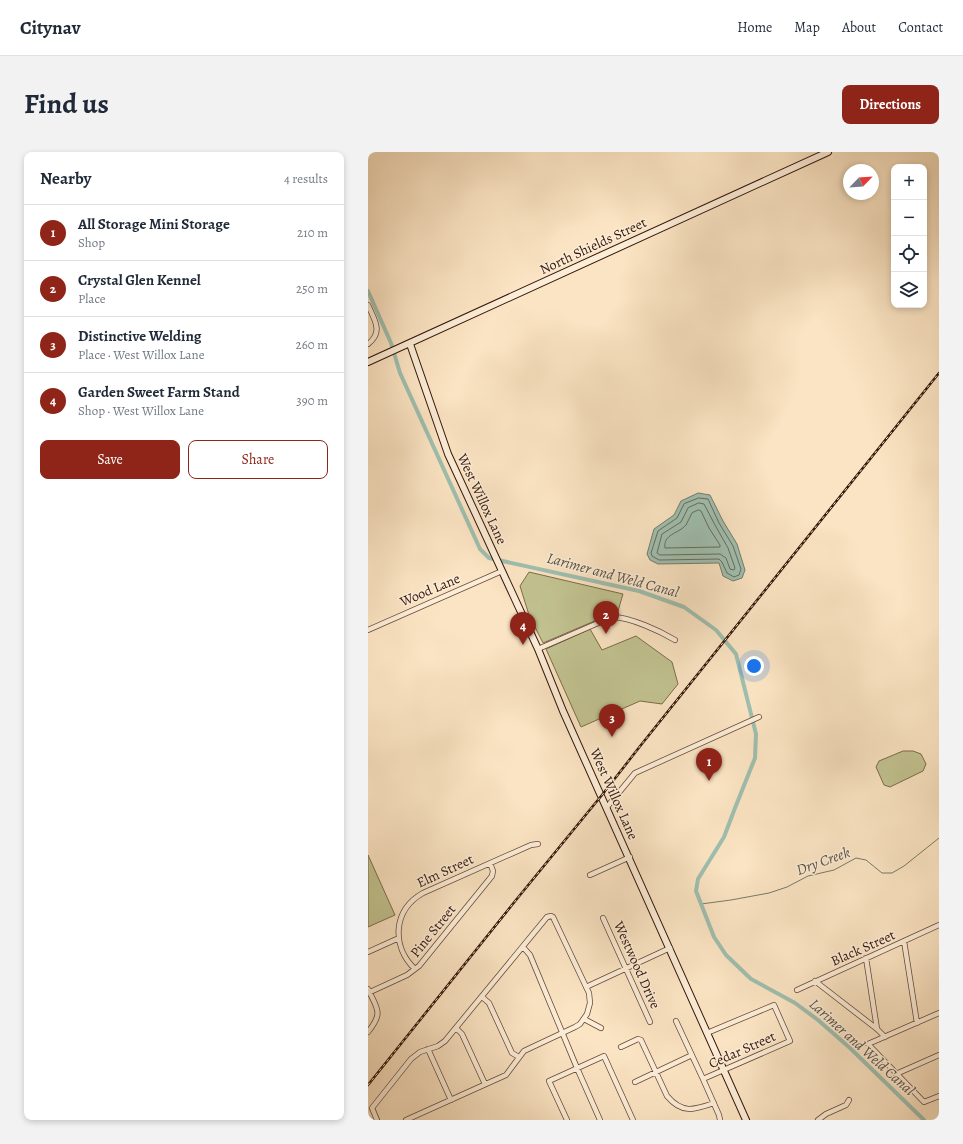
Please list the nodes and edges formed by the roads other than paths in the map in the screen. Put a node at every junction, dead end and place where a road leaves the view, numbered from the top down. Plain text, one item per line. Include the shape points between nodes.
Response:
1 (828, 152) edge
2 (368, 305) edge
3 (368, 344) edge
4 (410, 344) junction
5 (368, 362) edge
6 (502, 571) junction
7 (368, 630) edge
8 (676, 640) dead end
9 (538, 649) junction
10 (759, 717) dead end
11 (607, 807) junction
12 (538, 844) dead end
13 (630, 857) junction
14 (490, 863) junction
15 (590, 875) dead end
16 (604, 918) dead end
17 (939, 925) edge
18 (399, 938) junction
19 (904, 941) junction
20 (523, 947) junction
21 (670, 948) junction
22 (368, 952) edge
23 (866, 958) junction
24 (416, 969) junction
25 (626, 969) junction
26 (816, 981) junction
27 (586, 987) junction
28 (797, 990) dead end
29 (368, 991) edge
30 (482, 997) junction
31 (939, 1013) edge
32 (584, 1019) junction
33 (676, 1021) dead end
34 (650, 1022) dead end
35 (917, 1023) junction
36 (456, 1028) junction
37 (601, 1028) dead end
38 (877, 1029) junction
39 (368, 1032) edge
40 (708, 1032) junction
41 (563, 1033) junction
42 (885, 1037) junction
43 (621, 1047) dead end
44 (428, 1049) junction
45 (692, 1055) junction
46 (939, 1055) edge
47 (519, 1057) junction
48 (577, 1068) junction
49 (724, 1070) junction
50 (656, 1072) junction
51 (896, 1074) junction
52 (703, 1079) junction
53 (636, 1082) dead end
54 (485, 1084) junction
55 (939, 1096) edge
56 (451, 1100) junction
57 (849, 1100) dead end
58 (714, 1103) junction
59 (377, 1120) edge
60 (406, 1120) edge
61 (567, 1120) edge
62 (600, 1120) edge
63 (633, 1120) edge
64 (720, 1120) edge
65 (746, 1120) edge
66 (818, 1120) edge

1 - 4 main road, North Shields Street
2 - 3 street via 377,334
4 - 5 main road, North Shields Street
4 - 6 main road, West Willox Lane via 448,454
6 - 7 street, Wood Lane
6 - 9 main road, West Willox Lane
8 - 9 street via 620,617 612,617
9 - 11 main road, West Willox Lane
10 - 11 street via 635,773
11 - 13 main road, West Willox Lane
12 - 14 street, Elm Street
13 - 15 street
13 - 21 main road, West Willox Lane
14 - 18 street, Elm Street via 416,897 403,913
14 - 24 street, Pine Street via 494,871 492,876
16 - 25 street, Westwood Drive
17 - 19 street, Black Street
18 - 22 street
18 - 24 street, Elm Street via 403,954
19 - 23 street, Black Street
19 - 35 street
20 - 27 street via 547,917 553,916
20 - 30 street
20 - 41 street via 530,955
21 - 25 street
21 - 40 main road, West Willox Lane
23 - 26 street, Black Street
23 - 38 street
24 - 29 street, Pine Street
25 - 27 street
25 - 34 street, Westwood Drive
26 - 28 street, Black Street
26 - 38 street
27 - 32 street via 590,1003
29 - 39 street via 378,1017
30 - 36 street
30 - 47 street via 489,1003 511,1050
31 - 35 street
32 - 37 street
32 - 41 street via 576,1027
33 - 45 street
35 - 42 street
36 - 44 street via 442,1044
36 - 54 street via 462,1034
38 - 42 street
40 - 49 main road, West Willox Lane
40 - 49 street, Cedar Street via 774,1005 790,1040
41 - 47 street via 524,1051
41 - 48 street
42 - 51 street via 868,1044
43 - 50 street via 641,1040
44 - 56 street
44 - 59 street via 411,1059 372,1108
45 - 50 street
45 - 52 street
46 - 51 street
47 - 54 street via 506,1075
48 - 61 street via 549,1081
48 - 62 street
48 - 63 street via 604,1056
49 - 52 street, Cedar Street
49 - 65 main road, West Willox Lane
50 - 53 street
50 - 58 street via 667,1096 673,1104 682,1109 694,1109
51 - 55 street via 924,1102
52 - 58 street
54 - 56 street
56 - 60 street
57 - 66 street via 846,1105
58 - 64 street

